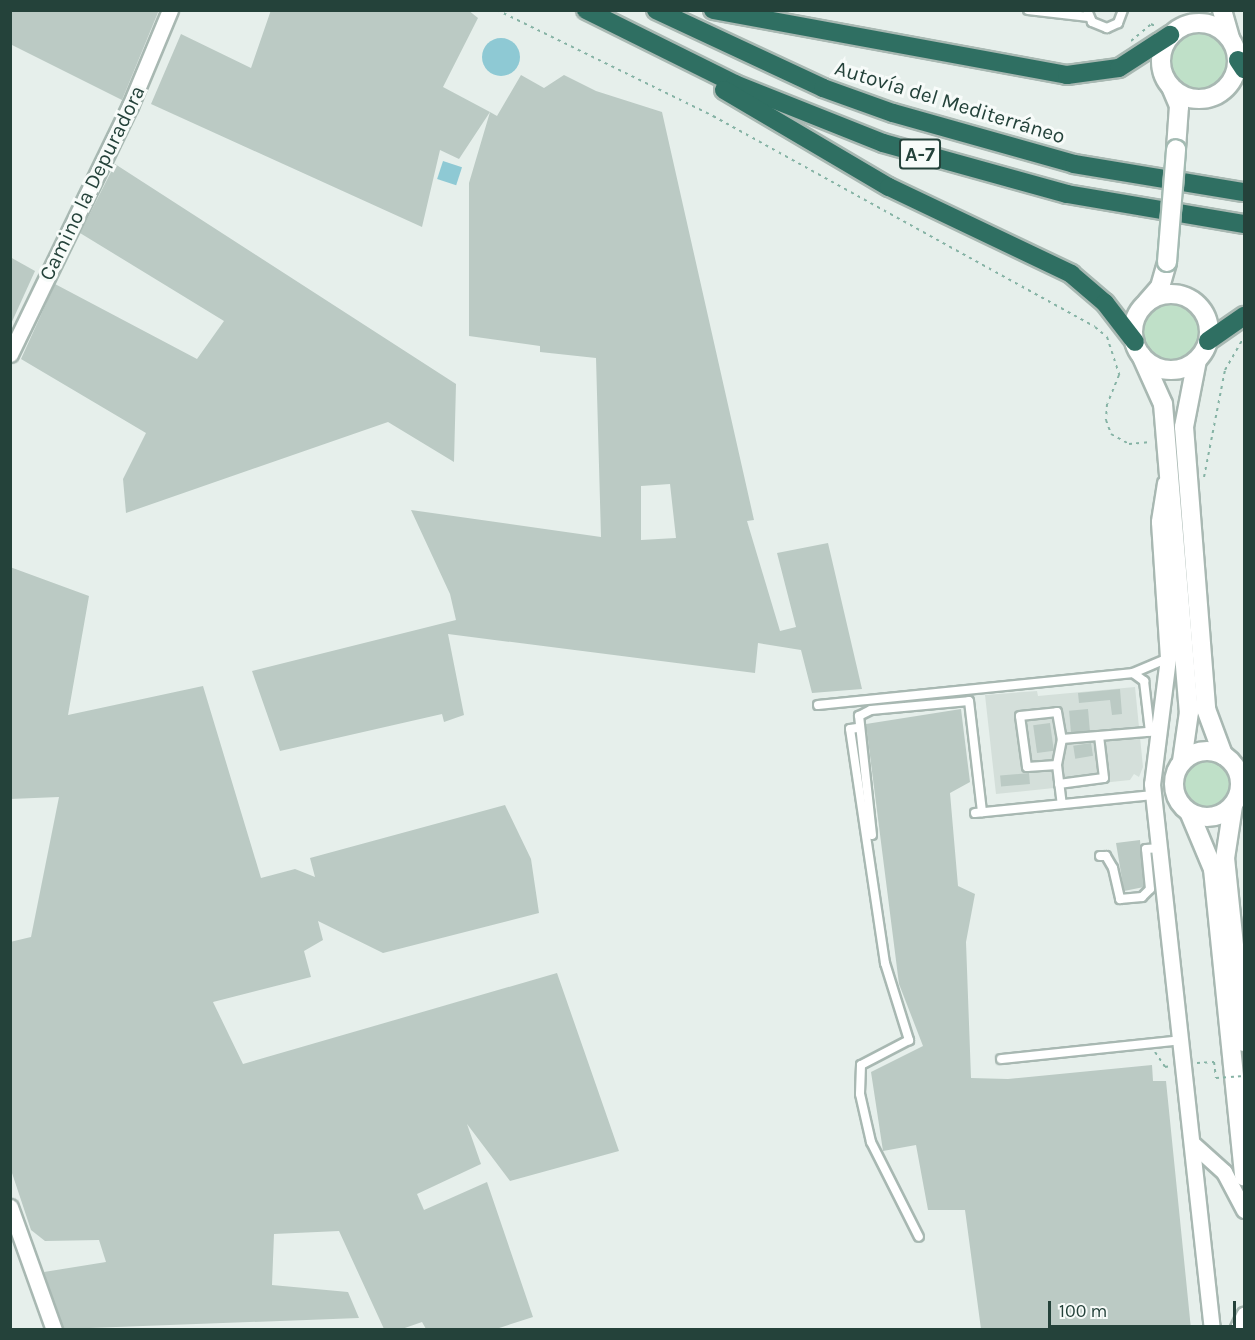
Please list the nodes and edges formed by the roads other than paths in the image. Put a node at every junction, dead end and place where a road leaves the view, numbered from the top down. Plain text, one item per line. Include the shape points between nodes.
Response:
1 (170, 10) edge
2 (586, 10) edge
3 (656, 10) edge
4 (713, 10) edge
5 (1028, 10) edge
6 (1123, 10) edge
7 (1186, 10) edge
8 (1222, 10) edge
9 (1088, 14) edge
10 (614, 25) junction
11 (1173, 32) junction
12 (1230, 38) junction
13 (1241, 64) edge
14 (1171, 87) junction
15 (1212, 97) junction
16 (1180, 125) junction
17 (1245, 192) edge
18 (1245, 224) edge
19 (1166, 266) junction
20 (1187, 297) junction
21 (1146, 303) junction
22 (1245, 316) edge
23 (1208, 341) junction
24 (1138, 348) junction
25 (10, 354) edge
26 (1197, 360) junction
27 (1168, 465) junction
28 (1168, 658) junction
29 (1132, 674) junction
30 (818, 705) dead end
31 (857, 728) dead end
32 (1154, 731) junction
33 (1099, 736) junction
34 (1062, 739) junction
35 (1223, 755) junction
36 (1182, 761) junction
37 (1057, 765) junction
38 (1242, 778) edge
39 (1059, 784) junction
40 (1153, 795) junction
41 (1062, 804) junction
42 (1233, 806) junction
43 (1190, 814) junction
44 (868, 844) junction
45 (1160, 848) junction
46 (1100, 856) dead end
47 (1181, 1040) junction
48 (1245, 1042) edge
49 (1001, 1059) dead end
50 (1193, 1144) junction
51 (1245, 1176) edge
52 (10, 1207) edge
53 (1245, 1210) edge
54 (919, 1237) dead end
55 (1245, 1315) edge
56 (54, 1329) edge
57 (1212, 1329) edge
58 (1237, 1329) edge

1 - 25 street, Camino la Depuradora via 130,106
2 - 10 highway, A-7
3 - 17 highway, Autovía del Mediterráneo / A-7 via 791,74 893,113 1074,164
4 - 11 highway via 1067,75 1119,68
5 - 9 lane
6 - 9 lane via 1118,23 1107,28 1096,26
7 - 11 main road
8 - 12 main road
10 - 18 highway, A-7 via 735,84 883,143 1067,195
10 - 24 highway via 890,187 1071,274 1105,303
11 - 12 main road via 1187,24 1211,24
11 - 14 main road via 1163,46 1161,66
12 - 13 main road
13 - 15 main road via 1231,82
14 - 15 main road via 1190,98
14 - 16 main road via 1179,106
15 - 16 main road via 1192,110
16 - 19 main road, bridge
19 - 20 main road via 1173,287
19 - 21 main road via 1160,287
20 - 21 main road via 1165,294
20 - 23 main road via 1203,310
21 - 24 main road via 1135,321
22 - 23 highway
23 - 26 main road
24 - 26 main road via 1150,363 1168,369
24 - 27 main road via 1163,404
26 - 35 main road via 1184,427 1206,709
27 - 28 street via 1159,522
27 - 36 main road via 1189,712
28 - 29 lane
28 - 32 street
29 - 30 lane
29 - 32 lane via 1144,681
31 - 44 lane via 850,729
32 - 33 lane
32 - 40 street
33 - 34 lane
33 - 39 lane via 1104,778
34 - 37 lane
34 - 37 lane via 1057,712 1020,716 1027,767
35 - 36 main road via 1202,752
35 - 38 main road
36 - 43 main road via 1173,789 1176,799
37 - 39 lane
38 - 42 main road
39 - 41 lane
40 - 41 lane
40 - 45 street
41 - 44 lane via 978,813 969,700 871,710 859,716 872,840
42 - 43 main road via 1213,817
42 - 48 main road via 1225,858
43 - 51 main road via 1213,869
44 - 54 lane via 885,963 909,1040 861,1065 860,1094 871,1142
45 - 46 lane via 1146,849 1150,889 1142,897 1120,899 1113,868 1106,856
45 - 47 street
47 - 49 lane
47 - 50 street
50 - 53 street via 1224,1172
50 - 57 street
52 - 56 street
55 - 58 street

